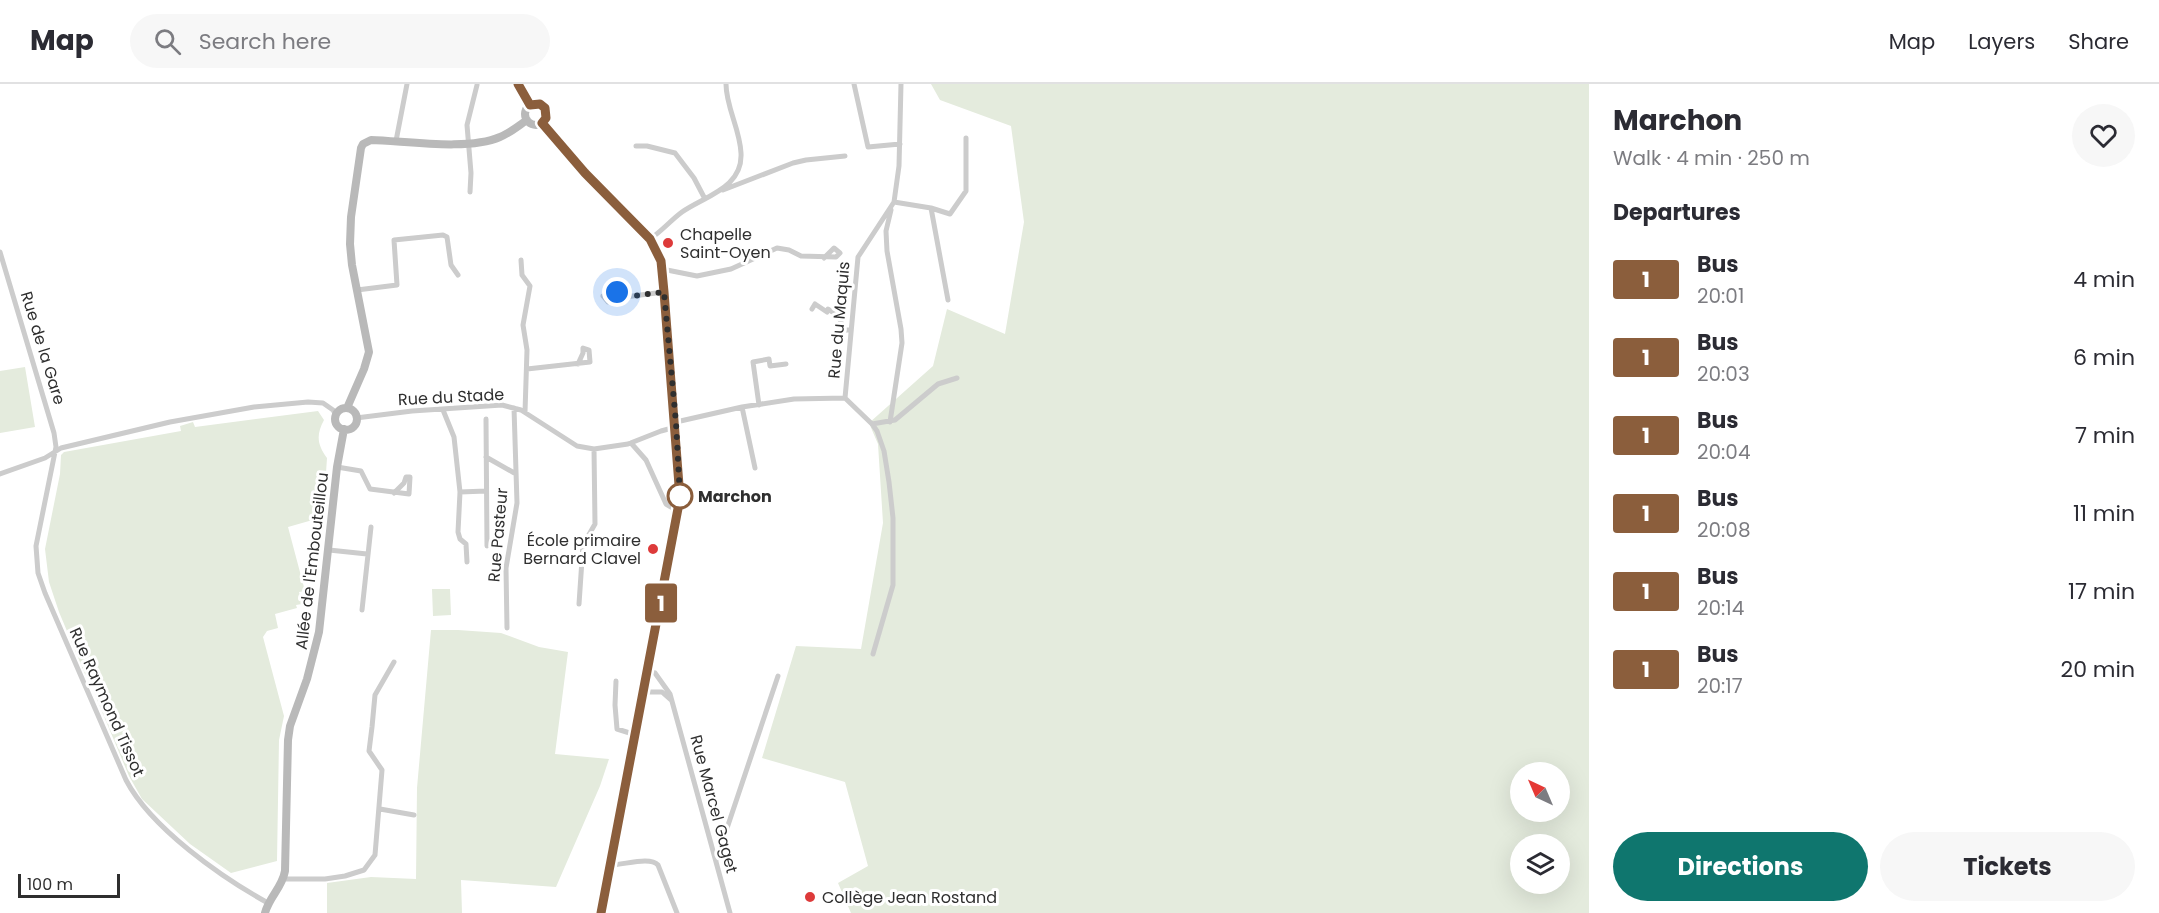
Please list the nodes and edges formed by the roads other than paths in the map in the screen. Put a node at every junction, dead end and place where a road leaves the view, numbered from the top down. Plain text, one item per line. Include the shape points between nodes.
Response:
1 (407, 84) edge
2 (518, 84) edge
3 (726, 84) edge
4 (855, 84) edge
5 (901, 84) edge
6 (477, 85) edge
7 (530, 105) junction
8 (527, 120) junction
9 (542, 123) junction
10 (966, 138) dead end
11 (396, 141) junction
12 (469, 143) junction
13 (900, 144) junction
14 (636, 147) dead end
15 (844, 156) dead end
16 (470, 192) dead end
17 (719, 192) junction
18 (705, 199) junction
19 (893, 204) junction
20 (931, 208) junction
21 (650, 239) junction
22 (0, 252) edge
23 (824, 258) dead end
24 (521, 260) dead end
25 (662, 269) junction
26 (458, 275) dead end
27 (357, 290) junction
28 (664, 292) junction
29 (625, 297) dead end
30 (948, 300) dead end
31 (812, 309) dead end
32 (851, 330) junction
33 (578, 364) dead end
34 (786, 364) dead end
35 (527, 369) junction
36 (957, 378) dead end
37 (845, 398) junction
38 (759, 405) junction
39 (742, 407) junction
40 (347, 408) junction
41 (514, 408) junction
42 (443, 410) junction
43 (525, 412) junction
44 (336, 415) junction
45 (356, 418) junction
46 (486, 419) dead end
47 (890, 422) junction
48 (872, 424) junction
49 (676, 425) junction
50 (344, 429) junction
51 (631, 443) junction
52 (594, 449) junction
53 (54, 452) junction
54 (486, 457) junction
55 (337, 467) junction
56 (754, 468) dead end
57 (0, 474) edge
58 (516, 474) junction
59 (486, 491) junction
60 (460, 492) junction
61 (394, 493) dead end
62 (679, 512) junction
63 (371, 527) dead end
64 (488, 546) dead end
65 (329, 550) junction
66 (368, 554) junction
67 (467, 561) dead end
68 (579, 604) dead end
69 (362, 609) dead end
70 (507, 628) dead end
71 (873, 654) dead end
72 (394, 662) dead end
73 (648, 670) junction
74 (778, 676) dead end
75 (616, 681) dead end
76 (644, 692) junction
77 (672, 701) junction
78 (636, 735) junction
79 (380, 809) junction
80 (414, 814) dead end
81 (715, 862) junction
82 (610, 865) junction
83 (283, 879) junction
84 (268, 903) junction
85 (265, 913) edge
86 (601, 913) edge
87 (677, 913) edge
88 (730, 913) edge

1 - 11 street
2 - 7 street
3 - 17 street via 741,153 734,178
4 - 13 street via 868,147
5 - 13 street, Rue du Maquis
6 - 12 street via 467,125
7 - 8 street via 525,113
7 - 9 street via 545,108
8 - 9 street via 535,125
8 - 12 street via 500,137
9 - 21 street via 571,159
10 - 20 street via 966,191 950,214
11 - 12 street
11 - 27 street via 371,140 361,148 350,243
12 - 16 street
13 - 19 street, Rue du Maquis
14 - 18 street via 675,153
15 - 17 street via 793,163
17 - 18 street
18 - 21 street
19 - 20 street
19 - 32 street, Rue du Maquis via 858,257
19 - 47 street via 886,251 902,343
20 - 30 street
21 - 25 street
22 - 53 street, Rue de la Gare via 54,433
23 - 25 street via 777,248 731,269 697,276
24 - 35 street via 522,275 531,286 523,325
25 - 28 street
26 - 27 street via 451,265 449,239 443,234 394,240 397,285
27 - 40 street via 369,352
28 - 29 street
28 - 49 street
31 - 32 street via 815,304 827,312 828,309 838,316 844,330
32 - 37 street, Rue du Maquis
33 - 35 street
34 - 38 street via 770,366 769,359 753,362
35 - 43 street
36 - 47 street via 938,384
37 - 38 street, Rue du Maquis via 794,399
37 - 48 street
38 - 39 street, Rue du Maquis
39 - 49 street, Rue du Maquis
39 - 56 street
40 - 44 street
40 - 45 street
41 - 42 street, Rue du Stade via 502,405
41 - 43 street, Rue du Stade
41 - 58 street, Rue Pasteur
42 - 45 street, Rue du Stade
42 - 60 street via 454,437
43 - 52 street, Rue du Stade via 577,446
44 - 50 street via 336,424
44 - 53 street via 322,403 254,407 170,422
45 - 50 street via 353,427
46 - 54 street
47 - 48 street
48 - 71 street via 884,451 893,518 893,585
49 - 51 street, Rue du Stade
49 - 62 street
50 - 55 street, Allée de l'Embouteillou
51 - 52 street, Rue du Stade
51 - 62 street via 651,469 666,504
52 - 68 street via 595,524 583,545
53 - 57 street
53 - 84 street, Rue Raymond Tissot via 38,530 38,573 126,780 139,802 180,841
54 - 58 street
54 - 59 street
55 - 61 street via 361,471 370,489
55 - 65 street, Allée de l'Embouteillou
58 - 70 street, Rue Pasteur via 517,503 506,568
59 - 60 street
59 - 64 street
60 - 67 street via 458,532 466,544
62 - 73 street
63 - 66 street
65 - 66 street
65 - 83 street, Allée de l'Embouteillou via 314,656 288,740
66 - 69 street
72 - 79 street via 375,695 369,751 382,770
73 - 76 street
73 - 77 street, Rue Marcel Gaget via 664,684
74 - 81 street
75 - 78 street via 617,729
76 - 77 street via 662,692
76 - 78 street
77 - 81 street, Rue Marcel Gaget
78 - 82 street
79 - 80 street
79 - 83 street via 375,855 364,870 325,879
81 - 88 street, Rue Marcel Gaget
82 - 86 street
82 - 87 street via 655,861
83 - 84 street, Allée de l'Embouteillou
84 - 85 street, Allée de l'Embouteillou

